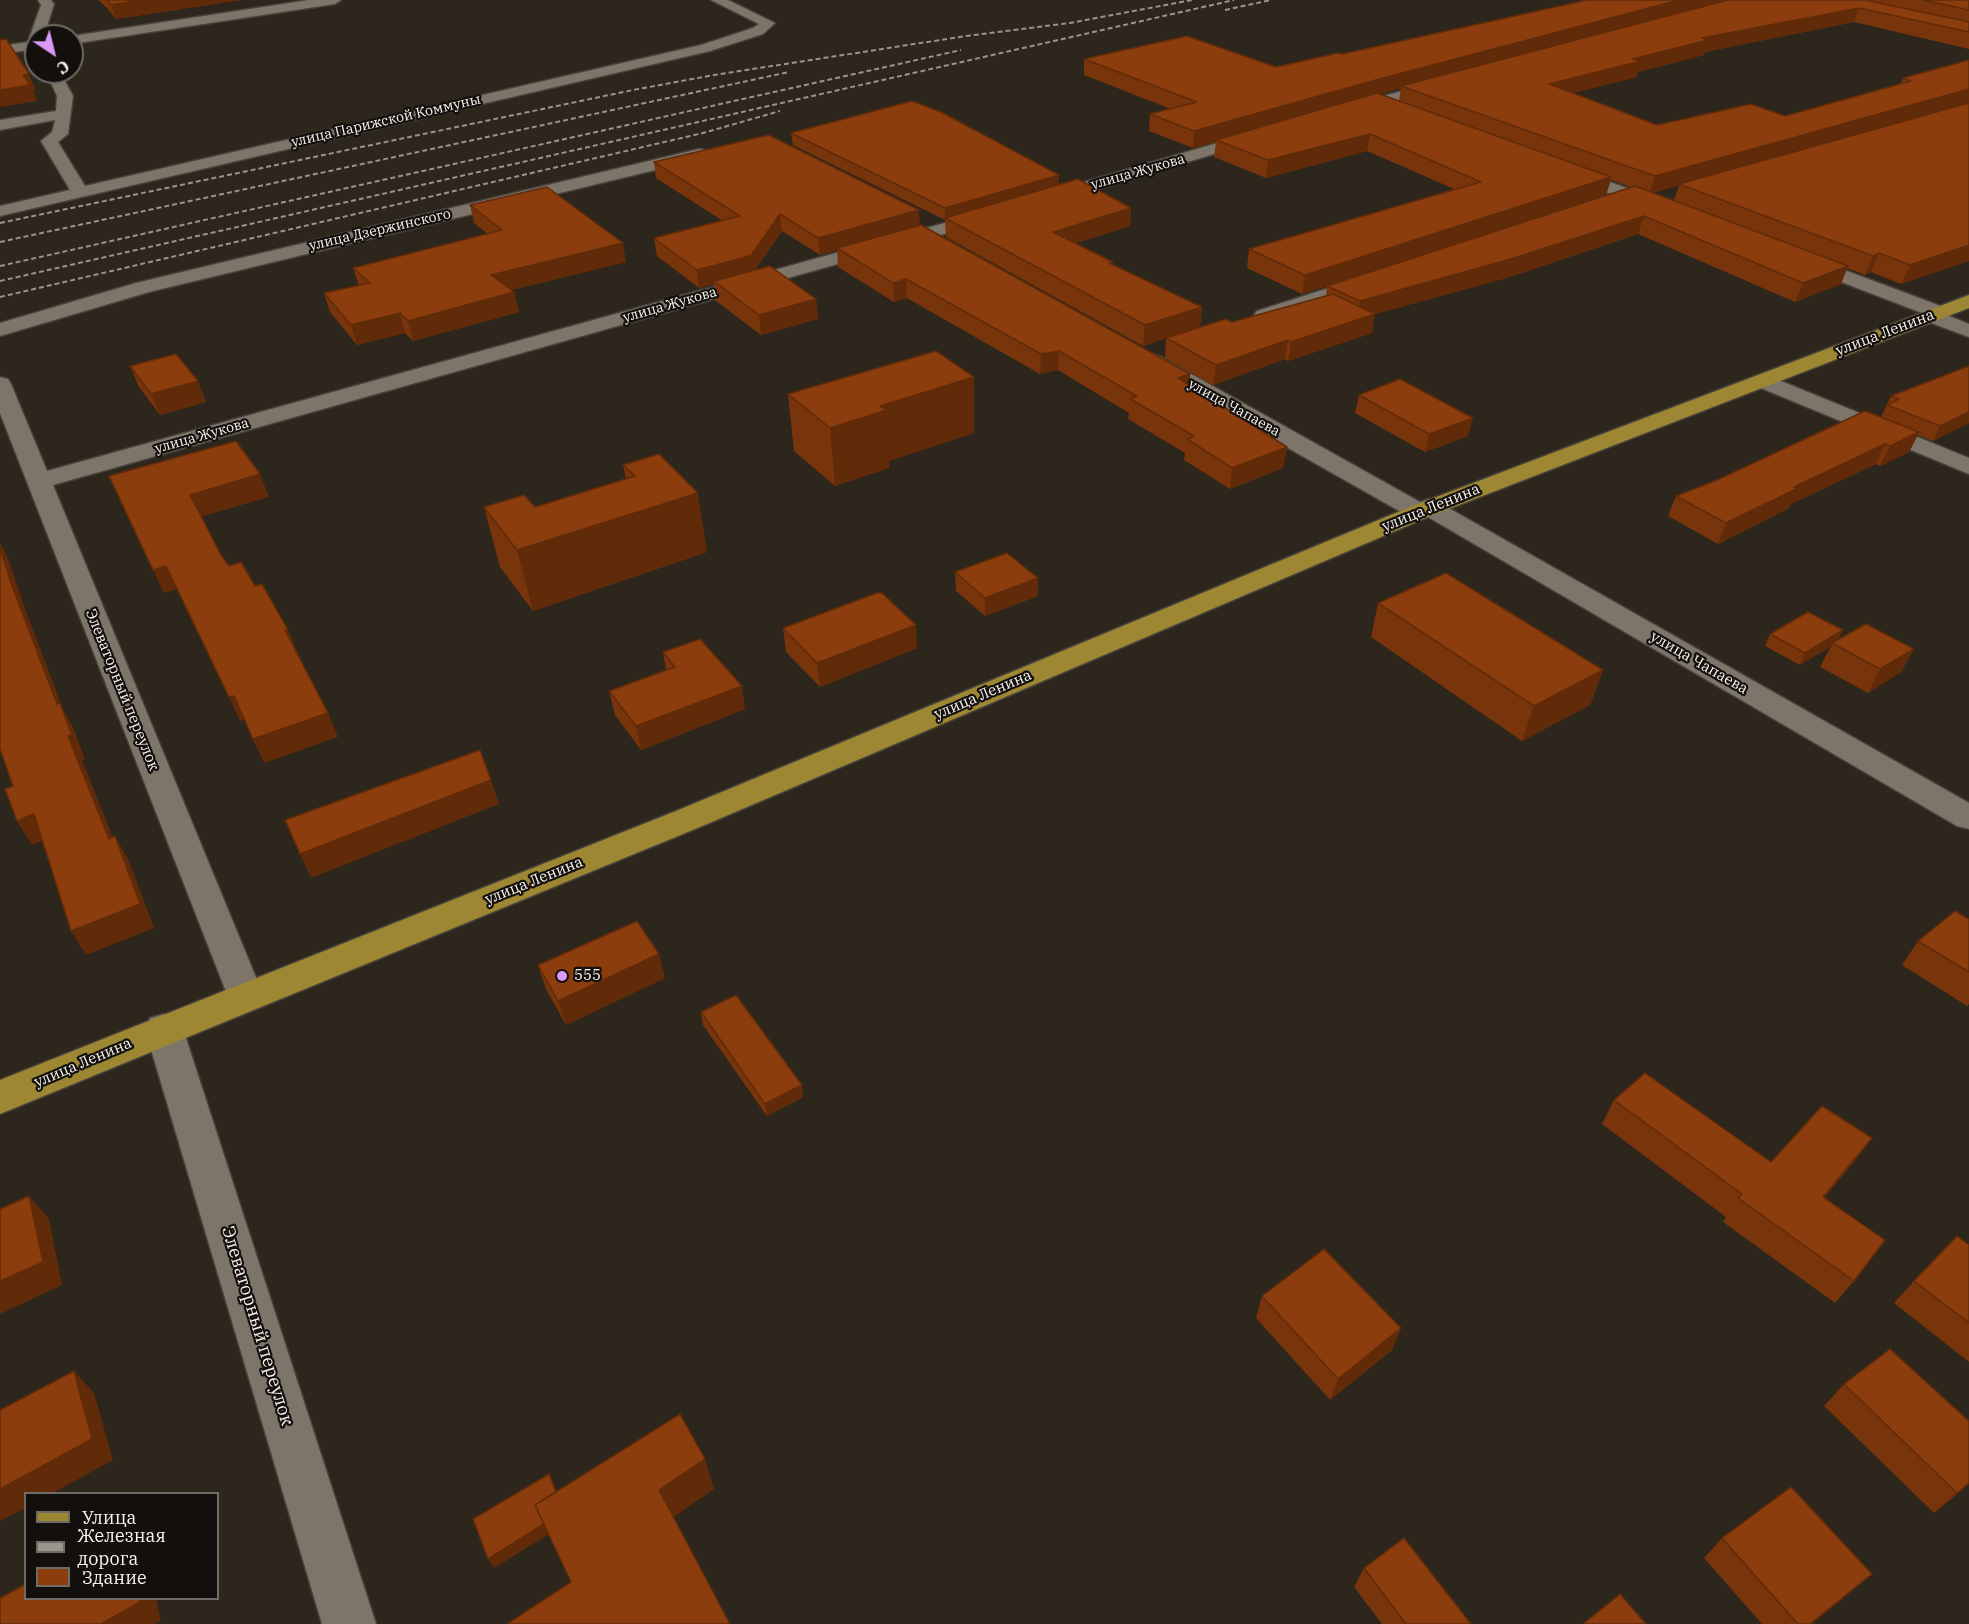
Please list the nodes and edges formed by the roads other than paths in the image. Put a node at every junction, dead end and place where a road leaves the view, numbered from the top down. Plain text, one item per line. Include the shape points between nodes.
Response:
1 (44, 0) edge
2 (335, 0) edge
3 (717, 0) edge
4 (42, 24) edge
5 (84, 38) edge
6 (24, 45) edge
7 (0, 50) edge
8 (1455, 80) edge
9 (58, 84) edge
10 (1375, 102) junction
11 (64, 114) junction
12 (1409, 114) edge
13 (1330, 116) edge
14 (0, 125) edge
15 (1273, 132) edge
16 (717, 149) edge
17 (1553, 167) edge
18 (80, 192) junction
19 (1670, 195) edge
20 (1639, 198) junction
21 (1023, 205) edge
22 (1596, 206) edge
23 (0, 211) edge
24 (1000, 212) edge
25 (1680, 214) edge
26 (930, 227) junction
27 (954, 250) edge
28 (1788, 255) edge
29 (1391, 273) edge
30 (1969, 301) edge
31 (1935, 314) junction
32 (1243, 322) edge
33 (0, 330) edge
34 (1969, 331) edge
35 (1163, 348) dead end
36 (1764, 381) junction
37 (0, 384) edge
38 (1969, 466) edge
39 (39, 481) junction
40 (1424, 510) junction
41 (1969, 818) edge
42 (244, 997) junction
43 (164, 1029) junction
44 (0, 1097) edge
45 (349, 1624) edge

1 - 4 street via 48,4
2 - 5 street
3 - 18 street, улица Парижской Коммуны via 768,23 758,32 705,48
6 - 7 street
8 - 10 street
9 - 11 street via 65,96
10 - 12 street
10 - 13 street
11 - 14 street
11 - 18 street via 60,134 49,141
15 - 21 street, улица Жукова
16 - 33 street, улица Дзержинского via 143,287
17 - 20 street
18 - 23 street, улица Парижской Коммуны
19 - 20 street
20 - 22 street
20 - 25 street
24 - 26 street, улица Жукова
26 - 27 street
26 - 39 street, улица Жукова
28 - 31 street
29 - 32 street
30 - 31 main road, улица Ленина
31 - 34 street
31 - 36 main road, улица Ленина
35 - 40 street, улица Чапаева via 1135,353
36 - 38 street
36 - 40 main road, улица Ленина
37 - 39 street, Элеваторный переулок
39 - 42 street, Элеваторный переулок
40 - 41 street, улица Чапаева
40 - 42 main road, улица Ленина via 699,814
42 - 43 main road, улица Ленина
43 - 44 main road, улица Ленина
43 - 45 street, Элеваторный переулок

